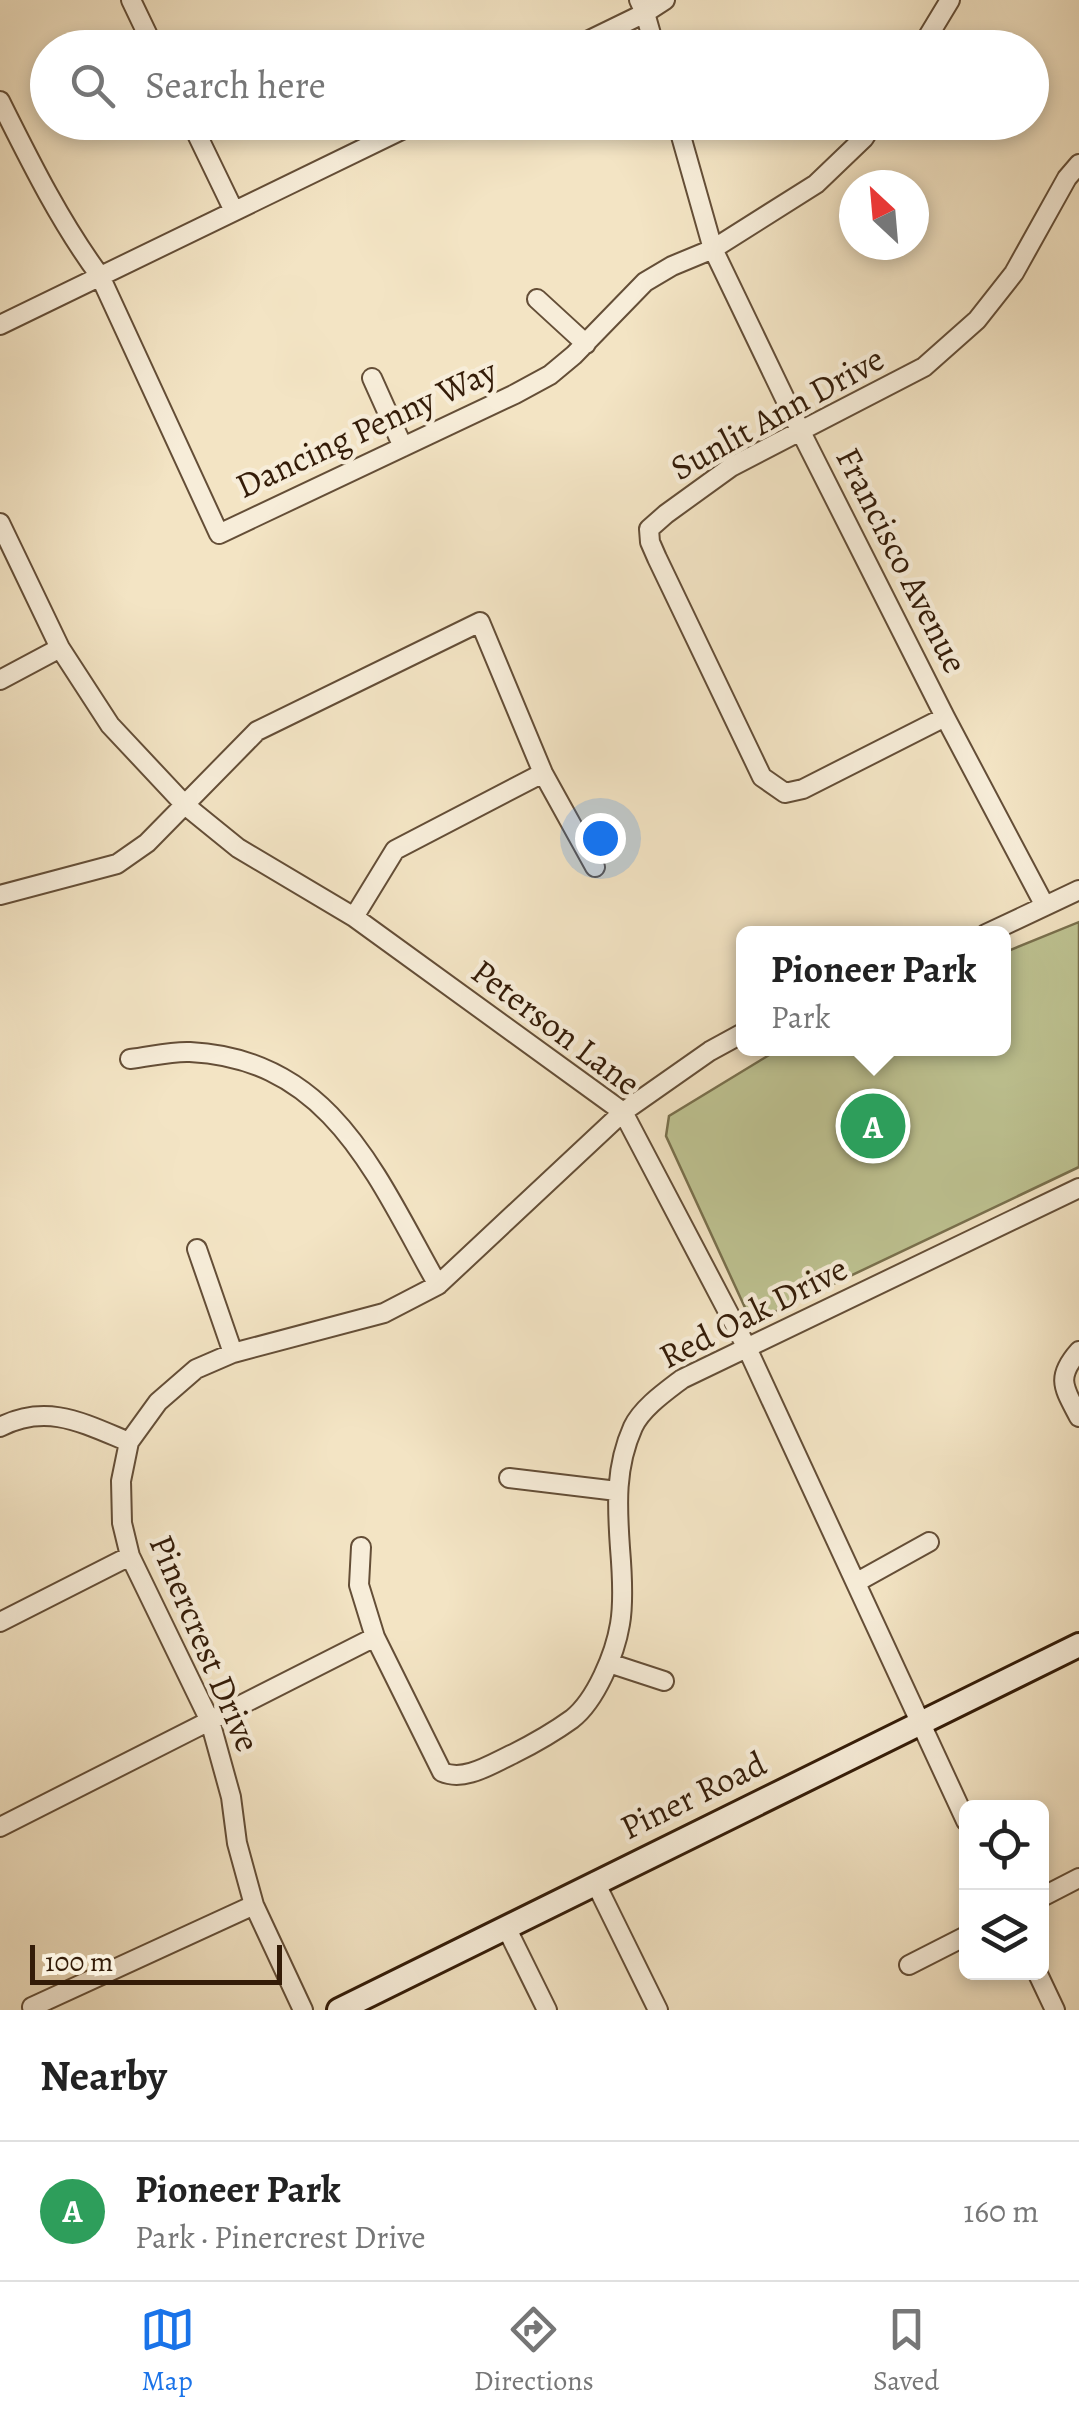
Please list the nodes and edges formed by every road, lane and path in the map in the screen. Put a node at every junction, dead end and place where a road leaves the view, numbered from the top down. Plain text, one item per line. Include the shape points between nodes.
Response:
1 (131, 0) edge
2 (665, 0) edge
3 (950, 0) edge
4 (642, 6) edge
5 (145, 30) edge
6 (603, 30) edge
7 (650, 30) edge
8 (931, 30) edge
9 (0, 101) edge
10 (200, 140) edge
11 (381, 140) edge
12 (682, 140) edge
13 (862, 140) edge
14 (1079, 164) edge
15 (234, 211) junction
16 (713, 249) junction
17 (100, 276) junction
18 (537, 299) dead end
19 (0, 325) edge
20 (586, 344) junction
21 (372, 378) dead end
22 (801, 432) junction
23 (404, 447) junction
24 (0, 522) edge
25 (60, 648) junction
26 (0, 680) edge
27 (945, 717) junction
28 (542, 773) junction
29 (185, 805) junction
30 (595, 868) dead end
31 (1079, 890) edge
32 (0, 896) edge
33 (1046, 906) junction
34 (354, 917) junction
35 (1003, 926) edge
36 (736, 1037) edge
37 (130, 1059) dead end
38 (624, 1112) junction
39 (1079, 1188) edge
40 (197, 1249) dead end
41 (438, 1284) junction
42 (747, 1348) junction
43 (1079, 1352) edge
44 (233, 1353) junction
45 (1079, 1417) edge
46 (0, 1426) edge
47 (128, 1442) junction
48 (508, 1478) dead end
49 (616, 1491) junction
50 (930, 1542) dead end
51 (361, 1546) dead end
52 (130, 1556) junction
53 (857, 1582) junction
54 (0, 1622) edge
55 (375, 1637) junction
56 (1079, 1645) edge
57 (609, 1663) junction
58 (664, 1681) dead end
59 (210, 1721) junction
60 (922, 1723) junction
61 (959, 1805) edge
62 (0, 1827) edge
63 (1079, 1878) edge
64 (595, 1882) junction
65 (1049, 1893) edge
66 (254, 1905) junction
67 (506, 1927) junction
68 (959, 1940) edge
69 (908, 1965) dead end
70 (1041, 1980) edge
71 (32, 2007) dead end
72 (303, 2010) edge
73 (338, 2010) edge
74 (548, 2010) edge
75 (658, 2010) edge
76 (1055, 2010) edge

1 - 5 street
2 - 4 street
3 - 8 street
4 - 6 street
4 - 7 street
9 - 17 street, Dancing Penny Way
10 - 15 street
11 - 15 street
12 - 16 street, Francisco Avenue
13 - 16 street, Dancing Penny Way via 816,184
14 - 22 street, Sunlit Ann Drive via 1014,273 977,320 924,368
15 - 17 street
16 - 20 street, Dancing Penny Way via 645,282
16 - 22 street, Francisco Avenue
17 - 19 street
17 - 23 street, Dancing Penny Way via 219,534
18 - 20 street
20 - 23 street, Dancing Penny Way via 550,375
21 - 23 street
22 - 27 street, Francisco Avenue
22 - 27 street, Sunlit Ann Drive via 731,467 650,529 656,558 762,777 784,793 803,788
24 - 25 street, Peterson Lane
25 - 26 street
25 - 29 street, Peterson Lane via 110,724
27 - 33 street, Francisco Avenue
28 - 29 street via 480,622 257,731
28 - 30 street
28 - 34 street via 395,850
29 - 32 street via 117,864
29 - 34 street, Peterson Lane via 238,848
31 - 33 street
33 - 35 street
34 - 38 street, Peterson Lane
36 - 38 street, Pinercrest Drive
37 - 41 street via 187,1052 232,1058 275,1072 315,1099 363,1153
38 - 41 street, Pinercrest Drive
38 - 42 street, Peterson Lane
39 - 42 street, Red Oak Drive
40 - 44 street
41 - 44 street, Pinercrest Drive via 384,1313
42 - 49 street, Red Oak Drive via 682,1379 634,1424
42 - 53 street, Peterson Lane
43 - 45 street via 1065,1369 1063,1387
44 - 47 street, Pinercrest Drive via 196,1368
46 - 47 street via 20,1417 57,1416
47 - 52 street, Pinercrest Drive via 120,1481
48 - 49 street
49 - 57 street, Red Oak Drive via 620,1624
50 - 53 street
51 - 55 street via 359,1585
52 - 54 street
52 - 59 street, Pinercrest Drive
53 - 60 street, Peterson Lane
55 - 57 street, Red Oak Drive via 442,1772 453,1777 480,1770 575,1717
55 - 59 street
56 - 60 main road, Piner Road
57 - 58 street
59 - 62 street
59 - 66 street, Pinercrest Drive
60 - 61 street, Peterson Lane
60 - 64 main road, Piner Road
63 - 65 street
64 - 67 main road, Piner Road
64 - 75 street
66 - 71 street
66 - 72 street, Pinercrest Drive
67 - 73 main road, Piner Road
67 - 74 street
68 - 69 street
70 - 76 street

